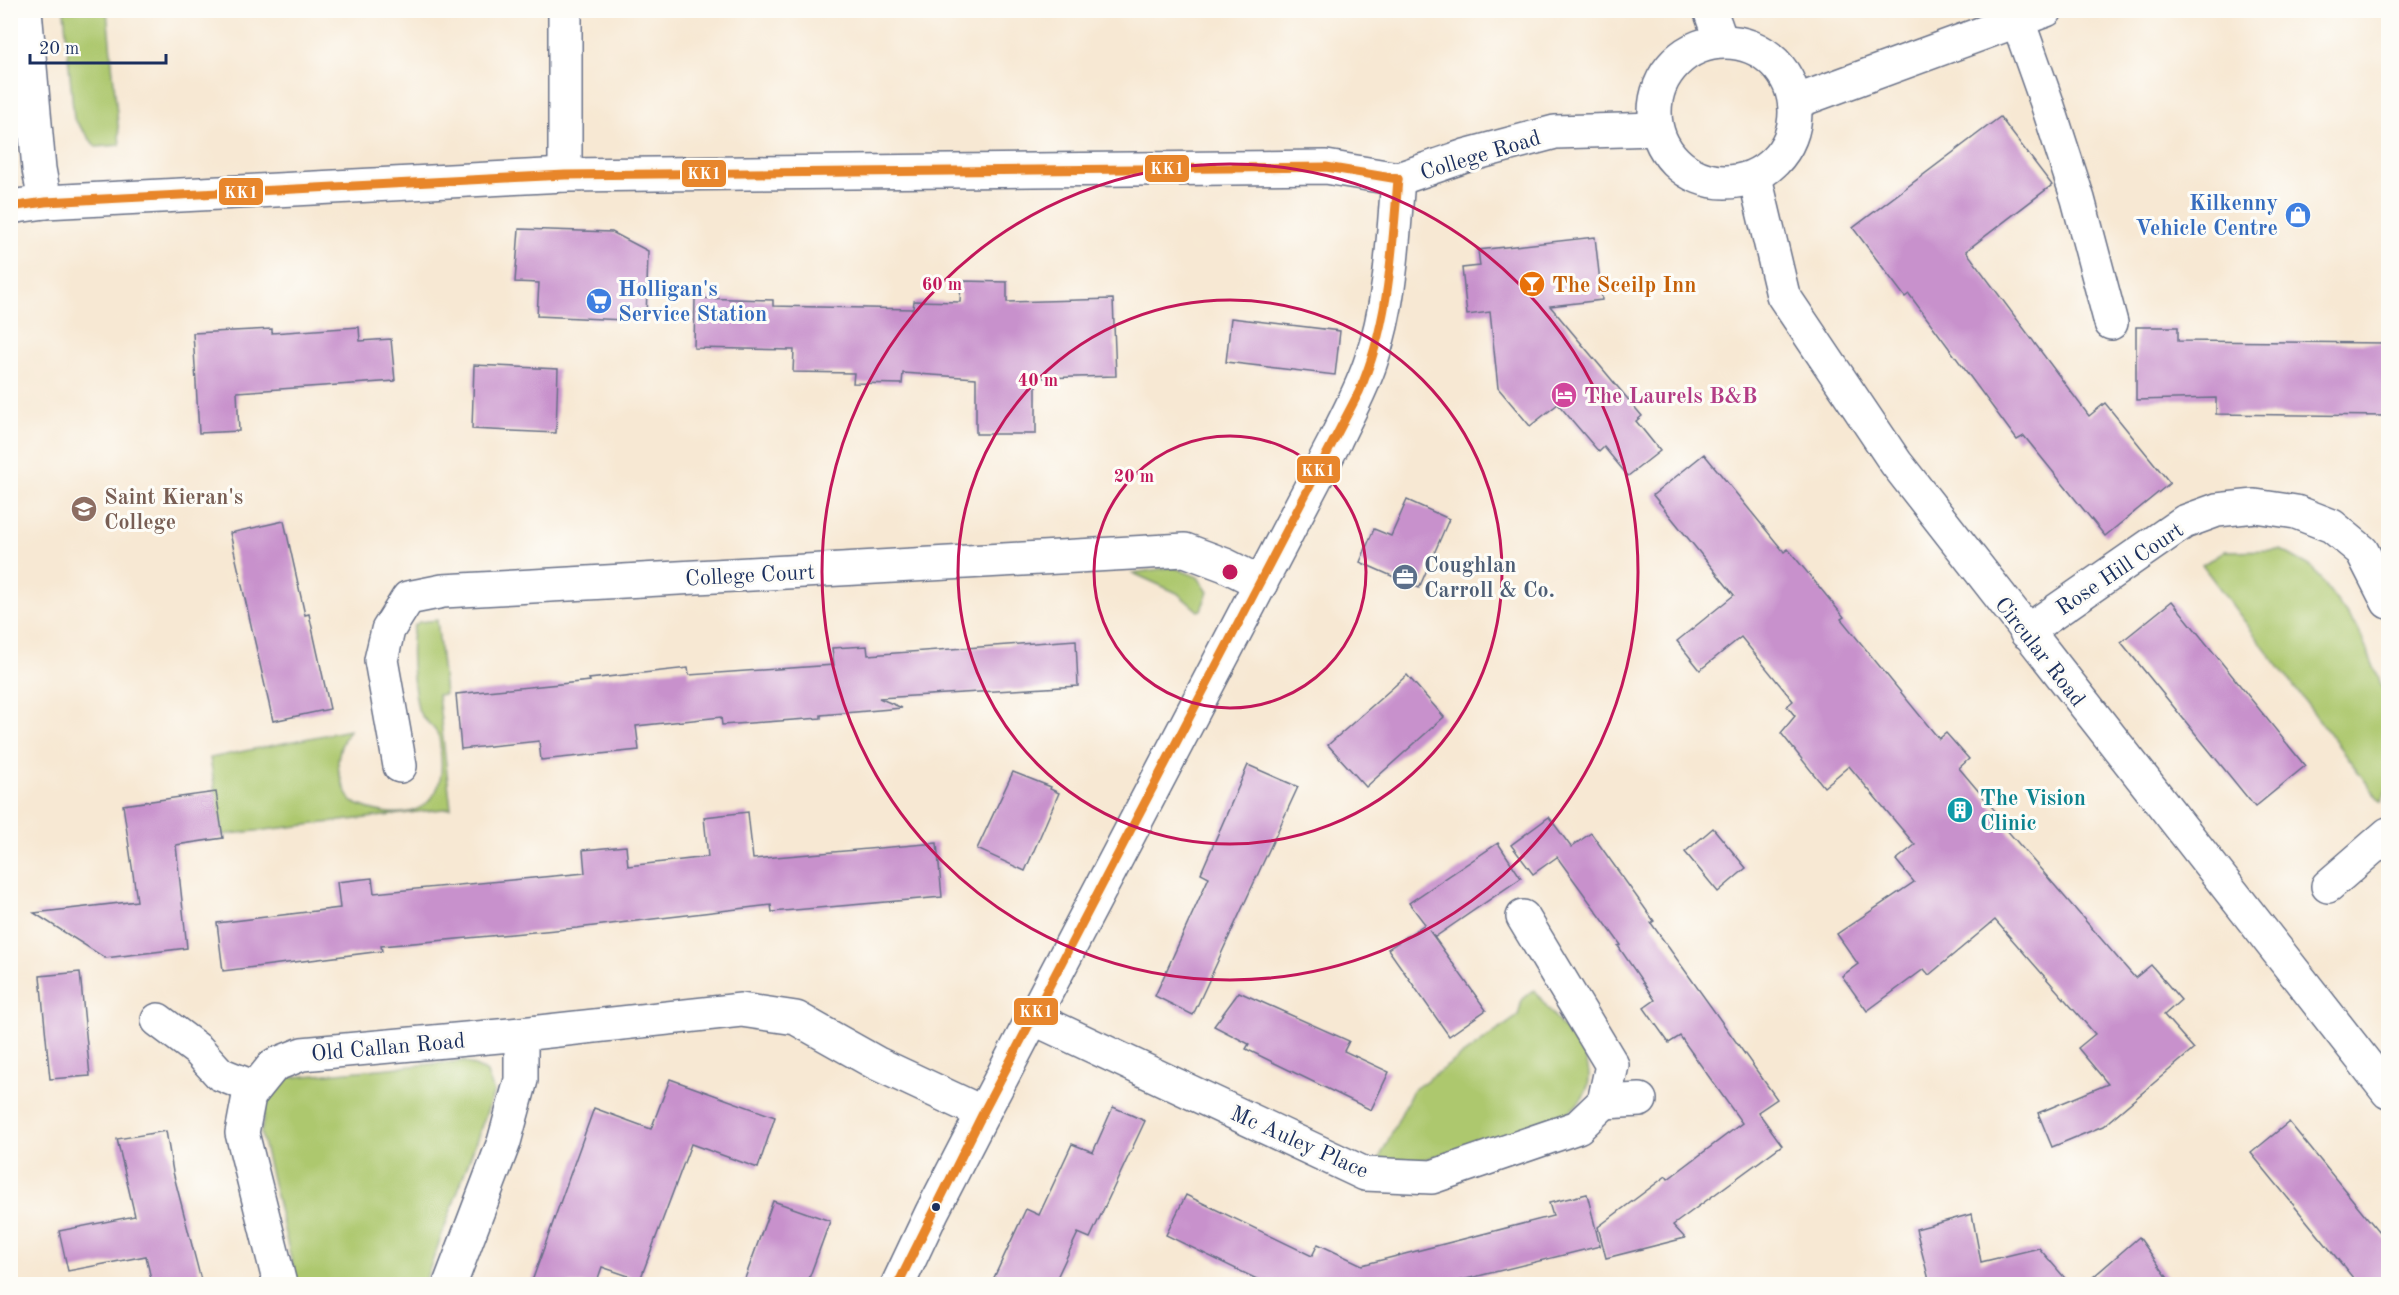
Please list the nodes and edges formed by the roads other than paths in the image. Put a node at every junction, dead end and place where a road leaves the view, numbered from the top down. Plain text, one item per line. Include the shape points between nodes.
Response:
1 (25, 10) edge
2 (565, 10) edge
3 (1710, 10) edge
4 (2032, 16) edge
5 (1721, 41) junction
6 (1796, 102) junction
7 (1656, 129) junction
8 (565, 175) junction
9 (1755, 177) junction
10 (1398, 179) junction
11 (45, 202) junction
12 (10, 207) edge
13 (2111, 323) dead end
14 (1261, 583) junction
15 (2388, 602) edge
16 (2026, 632) junction
17 (400, 766) dead end
18 (2388, 834) edge
19 (2328, 886) dead end
20 (1523, 917) dead end
21 (1033, 1018) junction
22 (158, 1020) dead end
23 (521, 1034) junction
24 (255, 1088) junction
25 (2388, 1092) edge
26 (1640, 1100) dead end
27 (1604, 1102) junction
28 (983, 1113) junction
29 (280, 1284) edge
30 (450, 1284) edge
31 (898, 1284) edge

1 - 11 street
2 - 8 street
3 - 5 street
4 - 6 street
4 - 13 street via 2046,100 2078,199
5 - 6 street via 1759,49 1784,72
5 - 7 street via 1691,50 1671,66 1657,92
6 - 9 street via 1794,130 1780,158
7 - 9 street via 1665,151 1692,175 1723,183
7 - 10 street, College Road via 1555,132
8 - 10 street, College Road via 1326,167
8 - 11 street, College Road
9 - 16 street, Circular Road via 1783,295 1896,464
10 - 14 street via 1390,286 1371,360 1335,441
11 - 12 street, College Road
14 - 17 street, College Court via 1185,550 443,591 408,598 388,630 381,660
14 - 21 street
15 - 16 street, Rose Hill Court via 2362,551 2332,526 2296,512 2255,506 2217,510 2184,522
16 - 25 street, Circular Road
18 - 19 street
20 - 27 street via 1612,1065
21 - 27 street, Mc Auley Place via 1365,1174 1432,1177 1578,1127
21 - 28 street
22 - 24 street via 198,1050 220,1074
23 - 24 street, Old Callan Road via 302,1054 274,1065
23 - 28 street, Old Callan Road via 741,1010 796,1018 876,1063
23 - 30 street via 521,1080 504,1142
24 - 29 street, Old Callan Road via 249,1095 242,1133
26 - 27 street
28 - 31 street

